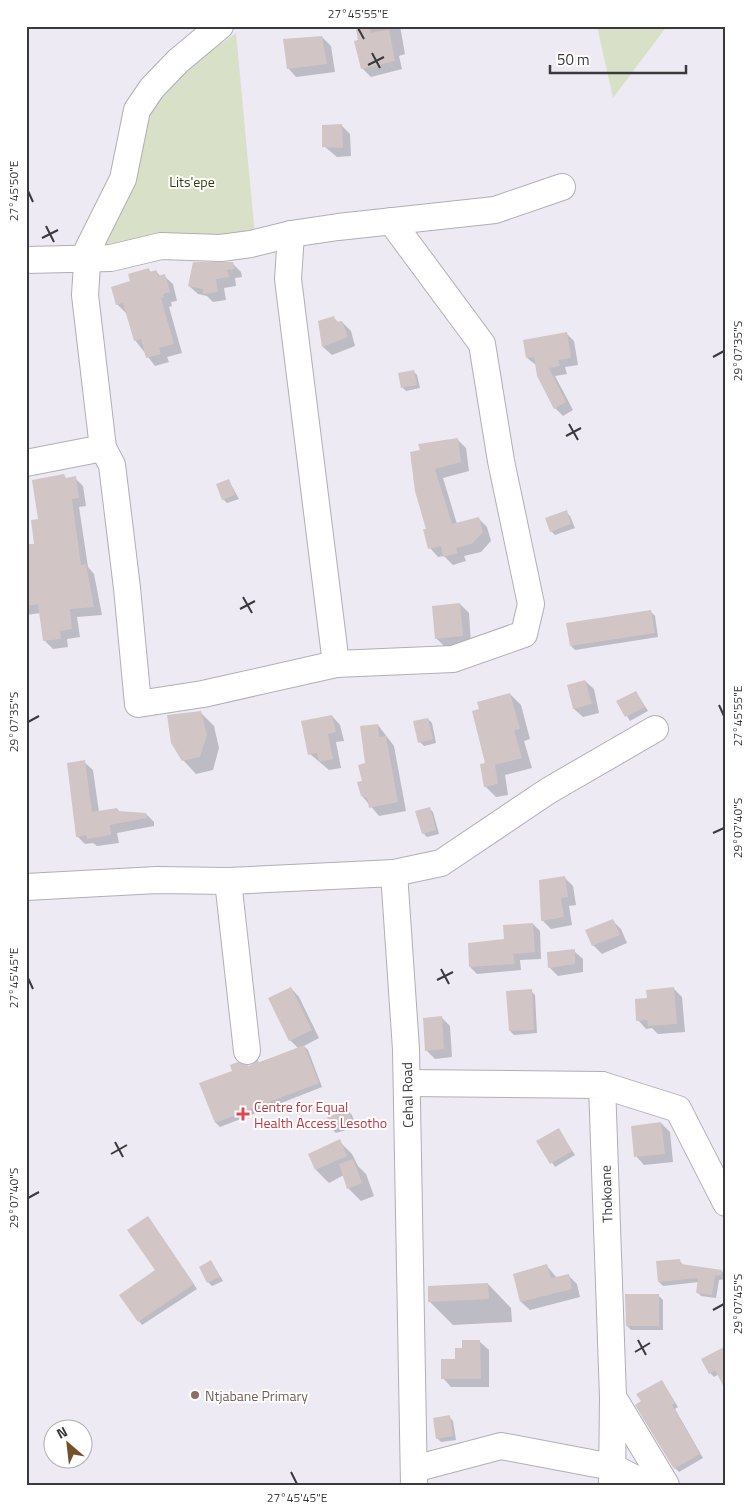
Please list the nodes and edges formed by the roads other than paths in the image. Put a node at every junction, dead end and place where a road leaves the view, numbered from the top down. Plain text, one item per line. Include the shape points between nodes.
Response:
1 (220, 26) edge
2 (562, 187) dead end
3 (391, 221) junction
4 (291, 234) junction
5 (87, 259) junction
6 (26, 260) edge
7 (103, 448) junction
8 (26, 463) edge
9 (336, 664) junction
10 (655, 729) dead end
11 (394, 873) junction
12 (228, 881) junction
13 (26, 887) edge
14 (247, 1051) dead end
15 (407, 1083) junction
16 (602, 1085) junction
17 (726, 1203) edge
18 (613, 1397) junction
19 (612, 1476) edge
20 (414, 1477) edge
21 (648, 1485) edge
22 (666, 1485) edge

1 - 5 street via 178,61 152,88 137,110 123,179 90,241
2 - 3 street via 495,210
3 - 4 street
3 - 9 street via 482,344 501,461 531,604 524,634 453,660
4 - 5 street via 228,247 161,246 111,258
4 - 9 street via 288,279
5 - 6 street
5 - 7 street via 85,295
7 - 8 street
7 - 9 street via 112,465 138,704 202,694
10 - 11 street via 548,792 441,864
11 - 12 street
11 - 15 street, Cehal Road
12 - 13 street via 157,880
12 - 14 street
15 - 16 street
15 - 20 street, Cehal Road
16 - 17 street via 678,1109
16 - 18 street, Thokoane
18 - 19 street
18 - 22 street, Thokoane
19 - 20 street via 501,1446
19 - 21 street

